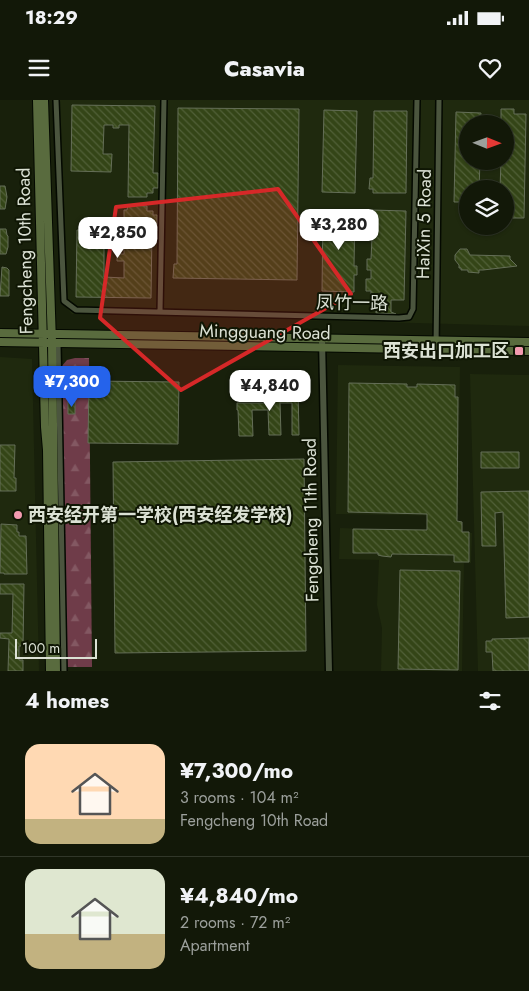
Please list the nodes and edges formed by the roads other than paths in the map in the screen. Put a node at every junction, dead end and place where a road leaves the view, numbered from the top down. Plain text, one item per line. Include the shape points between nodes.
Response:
1 (36, 100) edge
2 (44, 100) edge
3 (56, 100) edge
4 (164, 100) edge
5 (417, 100) edge
6 (439, 100) edge
7 (160, 312) junction
8 (0, 333) edge
9 (42, 334) junction
10 (52, 334) junction
11 (0, 342) edge
12 (529, 342) edge
13 (43, 343) junction
14 (55, 343) junction
15 (322, 343) junction
16 (436, 345) junction
17 (529, 351) edge
18 (50, 671) edge
19 (56, 671) edge
20 (64, 671) edge
21 (329, 671) edge

1 - 9 main road, Fengcheng 10th Road
2 - 10 main road, Fengcheng 10th Road
3 - 7 street, 凤竹一路 via 64,301 76,310
4 - 7 street
5 - 7 street, 凤竹一路 via 413,308 409,317
6 - 16 street, HaiXin 5 Road
8 - 9 main road, Mingguang Road
9 - 10 main road, Mingguang Road
9 - 13 main road, Fengcheng 10th Road
10 - 14 main road, Fengcheng 10th Road
10 - 15 main road, Mingguang Road
11 - 13 main road, Mingguang Road
12 - 16 main road, Mingguang Road
13 - 14 main road, Mingguang Road
13 - 18 main road, Fengcheng 10th Road
14 - 15 main road, Mingguang Road
14 - 19 main road, Fengcheng 10th Road
14 - 20 street
15 - 16 main road, Mingguang Road
15 - 21 street, Fengcheng 11th Road
16 - 17 main road, Mingguang Road

